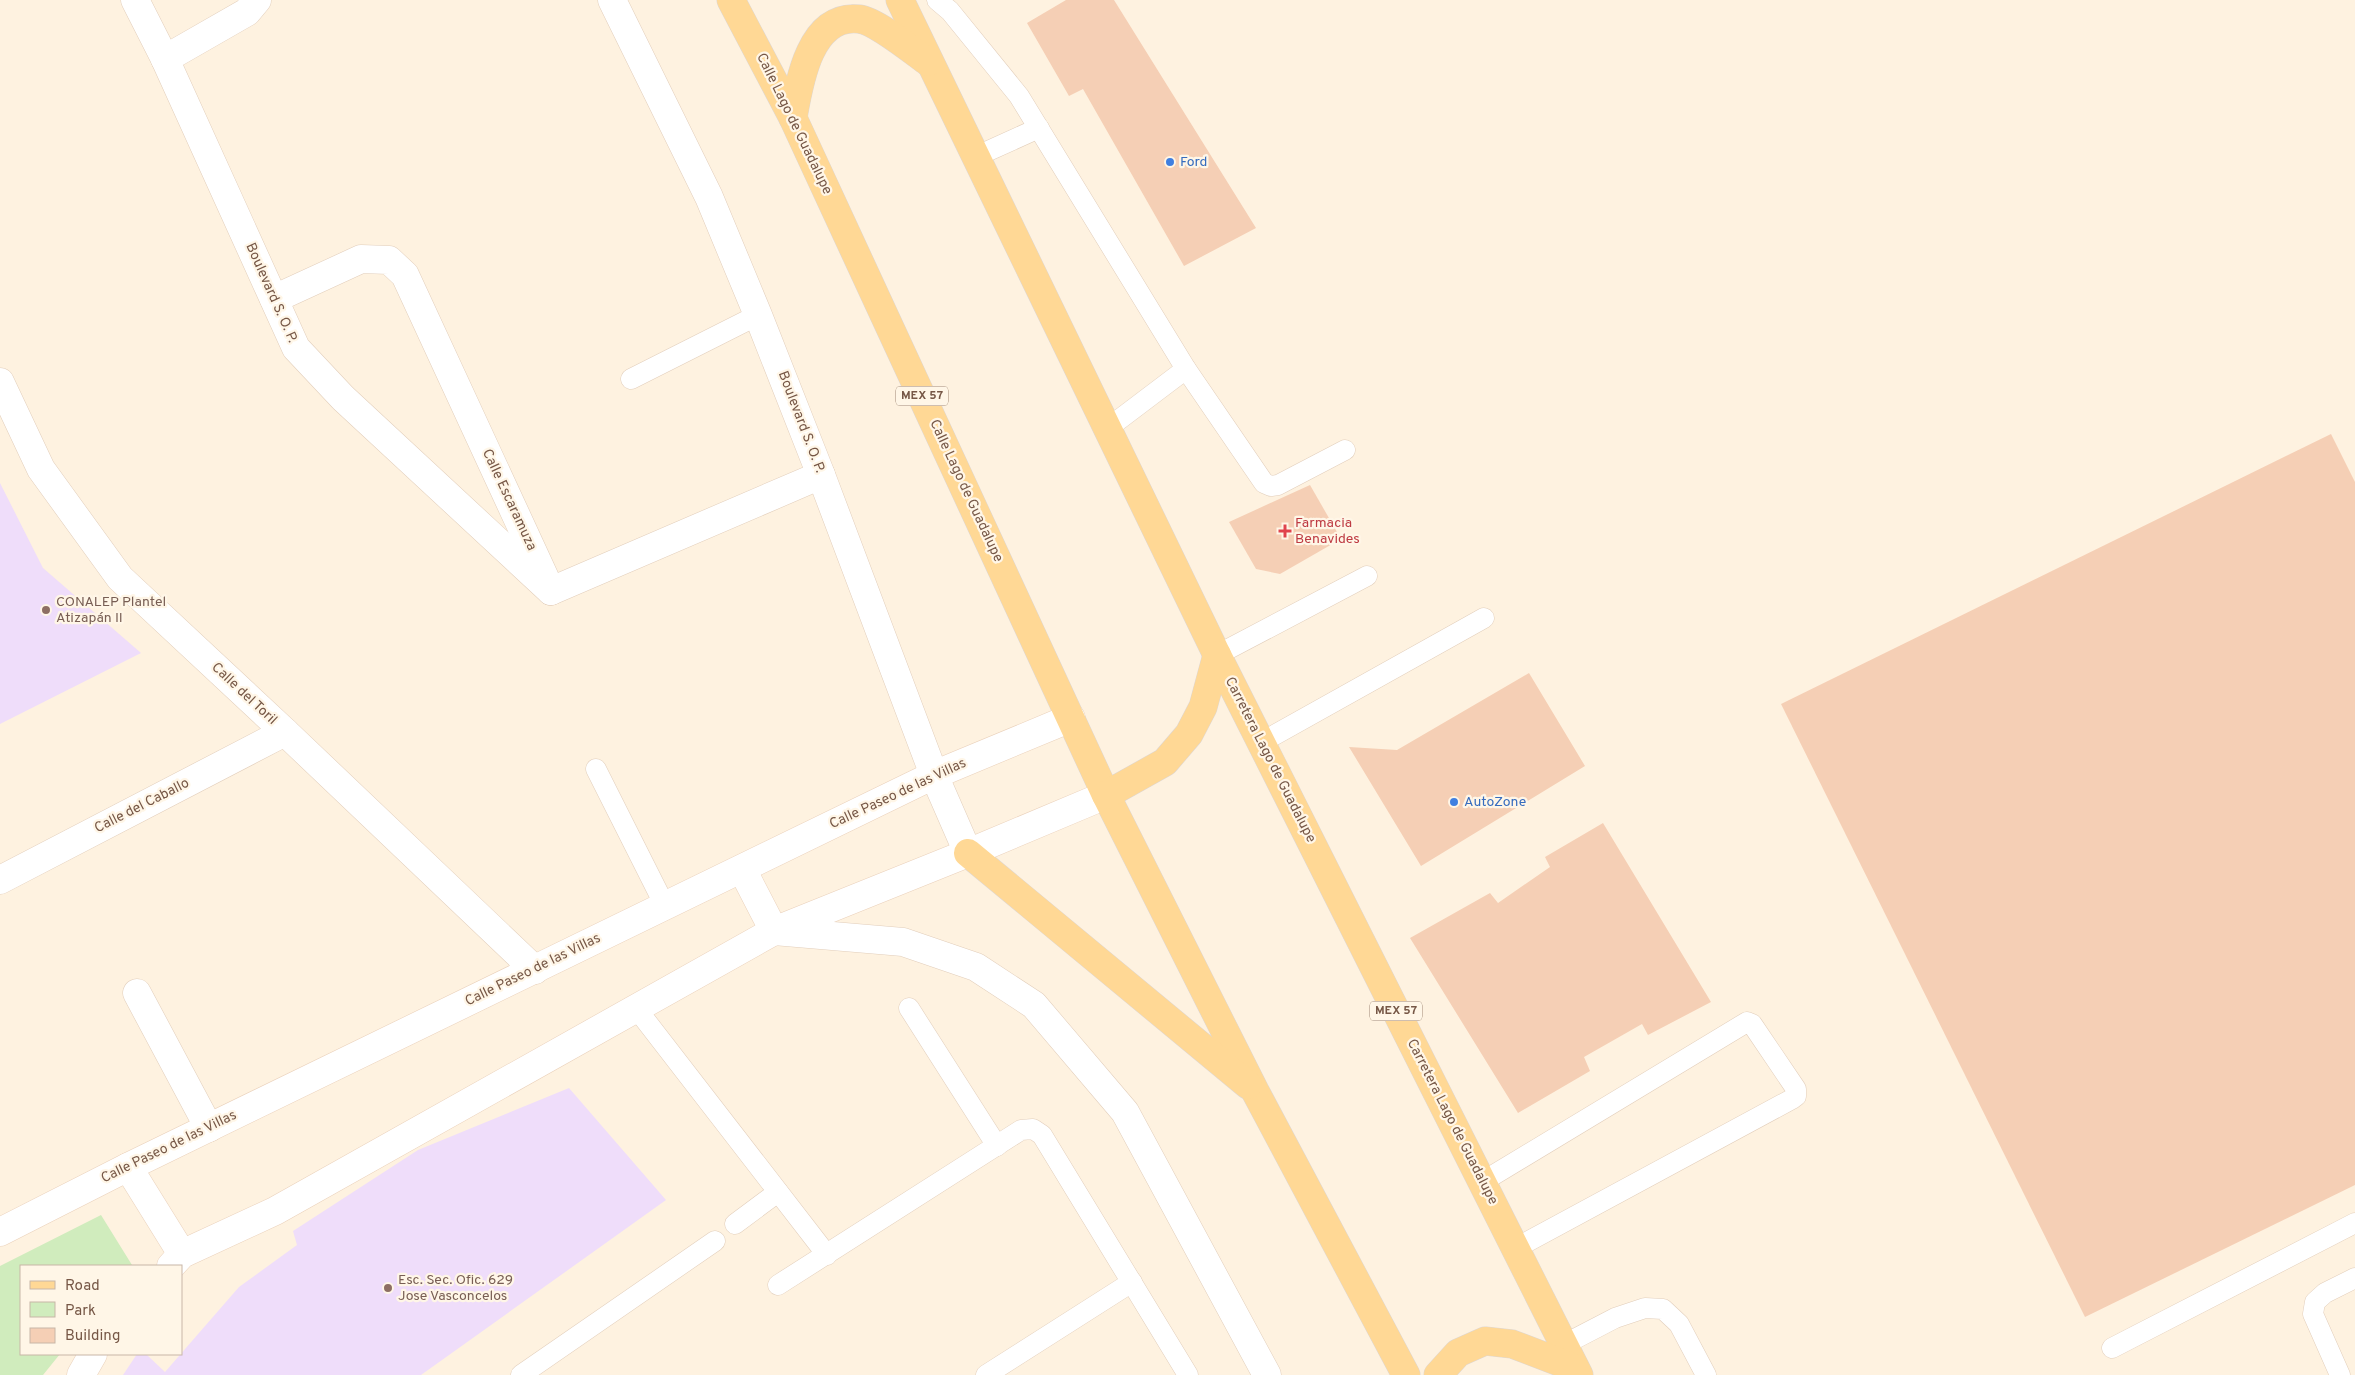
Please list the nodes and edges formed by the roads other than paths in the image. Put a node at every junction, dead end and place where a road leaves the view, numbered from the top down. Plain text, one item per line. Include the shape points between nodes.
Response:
1 (135, 0) edge
2 (257, 0) edge
3 (612, 0) edge
4 (730, 0) edge
5 (900, 0) edge
6 (937, 0) edge
7 (165, 59) junction
8 (933, 66) junction
9 (793, 118) junction
10 (1039, 128) junction
11 (977, 156) junction
12 (274, 299) junction
13 (758, 315) junction
14 (1186, 369) junction
15 (631, 379) dead end
16 (0, 382) edge
17 (1108, 428) junction
18 (1345, 450) dead end
19 (821, 475) junction
20 (1367, 576) dead end
21 (551, 591) junction
22 (1484, 618) dead end
23 (1217, 655) junction
24 (1071, 718) junction
25 (285, 732) junction
26 (1262, 742) junction
27 (596, 769) dead end
28 (934, 775) junction
29 (1106, 794) junction
30 (968, 853) junction
31 (742, 869) junction
32 (0, 880) edge
33 (665, 906) junction
34 (774, 931) junction
35 (535, 970) junction
36 (137, 993) dead end
37 (636, 1008) junction
38 (909, 1008) dead end
39 (1255, 1091) junction
40 (209, 1128) junction
41 (997, 1146) junction
42 (128, 1167) junction
43 (1482, 1182) junction
44 (778, 1192) junction
45 (2355, 1223) edge
46 (735, 1224) dead end
47 (0, 1232) edge
48 (715, 1241) dead end
49 (1516, 1248) junction
50 (827, 1254) junction
51 (176, 1260) edge
52 (2355, 1278) edge
53 (1132, 1282) junction
54 (778, 1285) dead end
55 (2112, 1348) dead end
56 (92, 1355) edge
57 (1572, 1362) edge
58 (81, 1375) edge
59 (521, 1375) edge
60 (986, 1375) edge
61 (1188, 1375) edge
62 (1267, 1375) edge
63 (1406, 1375) edge
64 (1438, 1375) edge
65 (1706, 1375) edge
66 (2340, 1375) edge

1 - 7 street, Boulevard S. O. P.
2 - 7 street via 247,12
3 - 13 street, Boulevard S. O. P. via 709,197
4 - 9 main road, Calle Lago de Guadalupe / MEX 57
5 - 8 main road, MEX 57
6 - 10 lane via 950,11 1019,96
7 - 12 street, Boulevard S. O. P.
8 - 9 main road via 895,37 860,19 838,21 817,39 801,72
8 - 11 main road, MEX 57
9 - 24 main road, Calle Lago de Guadalupe / MEX 57
10 - 11 lane
10 - 14 lane
11 - 17 main road, MEX 57
12 - 21 street, Boulevard S. O. P. via 296,348 343,398
12 - 21 street, Calle Escaramuza via 362,258 389,260 405,275
13 - 15 lane
13 - 19 street, Boulevard S. O. P.
14 - 17 lane
14 - 18 lane via 1264,483 1278,485
16 - 25 street, Calle del Toril via 41,469 120,578
17 - 23 main road, MEX 57
19 - 21 street
19 - 28 street, Boulevard S. O. P.
20 - 23 lane
22 - 26 lane
23 - 26 main road, Carretera Lago de Guadalupe / MEX 57
23 - 29 main road via 1203,707 1189,734 1165,762
24 - 28 street, Calle Paseo de las Villas
24 - 29 main road, Calle Lago de Guadalupe / MEX 57
25 - 32 street, Calle del Caballo
25 - 35 street, Calle del Toril
26 - 43 main road, Carretera Lago de Guadalupe / MEX 57
27 - 33 lane
28 - 30 street, Boulevard S. O. P.
28 - 31 street, Calle Paseo de las Villas
29 - 30 street
29 - 39 main road, MEX 57
30 - 34 street
30 - 39 main road
31 - 33 street, Calle Paseo de las Villas
31 - 34 street
33 - 35 street, Calle Paseo de las Villas
34 - 37 street
34 - 62 street via 903,942 976,966 1034,1005 1125,1112
35 - 40 street, Calle Paseo de las Villas
36 - 40 street
37 - 44 lane
37 - 51 street via 275,1211
38 - 41 lane
39 - 63 main road, MEX 57
40 - 42 street, Calle Paseo de las Villas
41 - 50 lane
41 - 53 lane via 1021,1130 1033,1129 1042,1134
42 - 47 street, Calle Paseo de las Villas
42 - 51 street
43 - 49 main road, Carretera Lago de Guadalupe / MEX 57
43 - 49 lane via 1747,1022 1752,1024 1796,1089 1796,1096 1792,1099
44 - 46 lane
44 - 50 lane
45 - 55 lane
48 - 59 lane
49 - 57 main road, Carretera Lago de Guadalupe / MEX 57
50 - 54 lane
52 - 66 lane via 2324,1293 2315,1302 2313,1314
53 - 60 lane
53 - 61 lane
56 - 58 street
57 - 64 main road via 1512,1344 1486,1341 1458,1353
57 - 65 lane via 1615,1318 1645,1308 1663,1309 1679,1324

